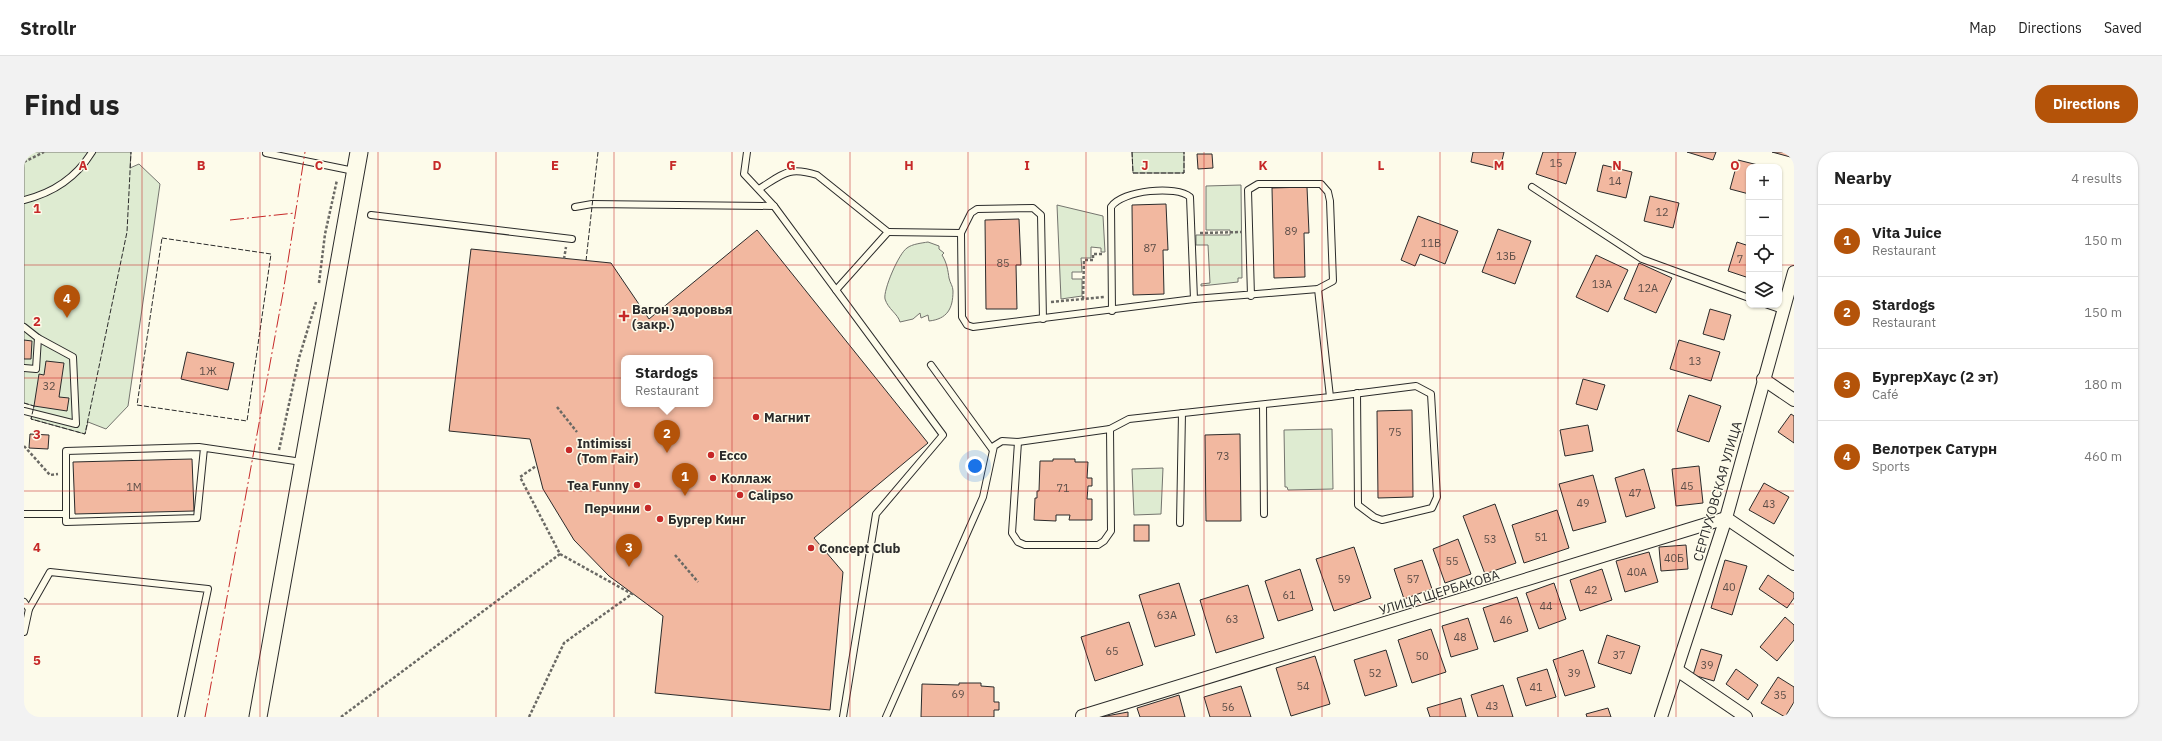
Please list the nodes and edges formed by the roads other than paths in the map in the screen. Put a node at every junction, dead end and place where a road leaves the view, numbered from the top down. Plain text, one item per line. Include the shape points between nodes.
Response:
1 (92, 152) edge
2 (359, 152) edge
3 (747, 152) edge
4 (266, 153) edge
5 (348, 170) junction
6 (1532, 187) dead end
7 (759, 189) junction
8 (24, 200) edge
9 (774, 206) junction
10 (576, 207) dead end
11 (371, 215) dead end
12 (888, 232) junction
13 (961, 233) junction
14 (572, 239) dead end
15 (1794, 272) edge
16 (836, 290) junction
17 (1318, 290) junction
18 (1250, 296) junction
19 (1746, 297) edge
20 (1194, 300) junction
21 (1777, 308) edge
22 (1783, 310) junction
23 (1112, 311) junction
24 (1043, 319) junction
25 (24, 327) edge
26 (38, 338) junction
27 (931, 365) dead end
28 (24, 368) edge
29 (1763, 379) junction
30 (1357, 393) junction
31 (1330, 397) junction
32 (1794, 400) edge
33 (1263, 405) junction
34 (24, 411) edge
35 (1182, 413) junction
36 (1110, 429) junction
37 (1018, 442) junction
38 (204, 448) junction
39 (992, 449) junction
40 (304, 462) junction
41 (24, 514) edge
42 (66, 514) junction
43 (1264, 514) dead end
44 (1726, 518) junction
45 (1180, 523) dead end
46 (1794, 564) edge
47 (24, 602) edge
48 (29, 609) junction
49 (24, 632) edge
50 (1677, 670) junction
51 (1082, 716) edge
52 (181, 717) edge
53 (258, 717) edge
54 (843, 717) edge
55 (886, 717) edge
56 (1661, 717) edge
57 (1746, 717) edge

1 - 8 lane via 85,164 65,184 43,196
2 - 5 street
3 - 7 lane via 744,174
4 - 5 lane
5 - 40 street
6 - 19 lane via 1642,259
7 - 9 lane
7 - 12 lane via 788,171 803,171 817,175
9 - 10 lane via 592,204
9 - 16 lane
11 - 14 lane
12 - 13 lane
12 - 16 lane
13 - 24 lane via 964,321 973,327
13 - 24 lane via 971,213 977,209 1036,209 1041,215
15 - 22 street, СЕРПУХОВСКАЯ УЛИЦА
16 - 54 lane via 943,435 876,514
17 - 18 lane
17 - 18 lane via 1332,281 1328,192 1321,184 1253,186 1248,190
17 - 31 lane
18 - 20 lane
20 - 23 lane
20 - 23 lane via 1190,197 1182,192 1135,192 1111,207
21 - 22 lane
22 - 29 street, СЕРПУХОВСКАЯ УЛИЦА
23 - 24 lane
25 - 26 lane
26 - 28 lane via 36,369
26 - 34 lane via 73,357 76,424
27 - 39 lane
29 - 32 street
29 - 44 street, СЕРПУХОВСКАЯ УЛИЦА
30 - 30 lane via 1416,386 1431,394 1437,497 1432,508 1382,520 1358,505
30 - 31 lane
31 - 33 lane
33 - 35 lane
33 - 43 lane
35 - 36 lane via 1129,419
35 - 45 lane
36 - 37 lane
36 - 37 lane via 1111,532 1098,545 1025,545 1014,537 1012,533
37 - 39 lane via 1002,441
38 - 40 lane
38 - 42 lane via 66,451
38 - 42 lane via 197,518 66,522
39 - 55 lane via 983,497
40 - 53 street
41 - 42 lane
44 - 46 street
44 - 50 street, СЕРПУХОВСКАЯ УЛИЦА
44 - 51 street, УЛИЦА ЩЕРБАКОВА
47 - 48 lane
48 - 49 lane
48 - 52 lane via 50,572 208,589
50 - 56 street, СЕРПУХОВСКАЯ УЛИЦА
50 - 57 street

